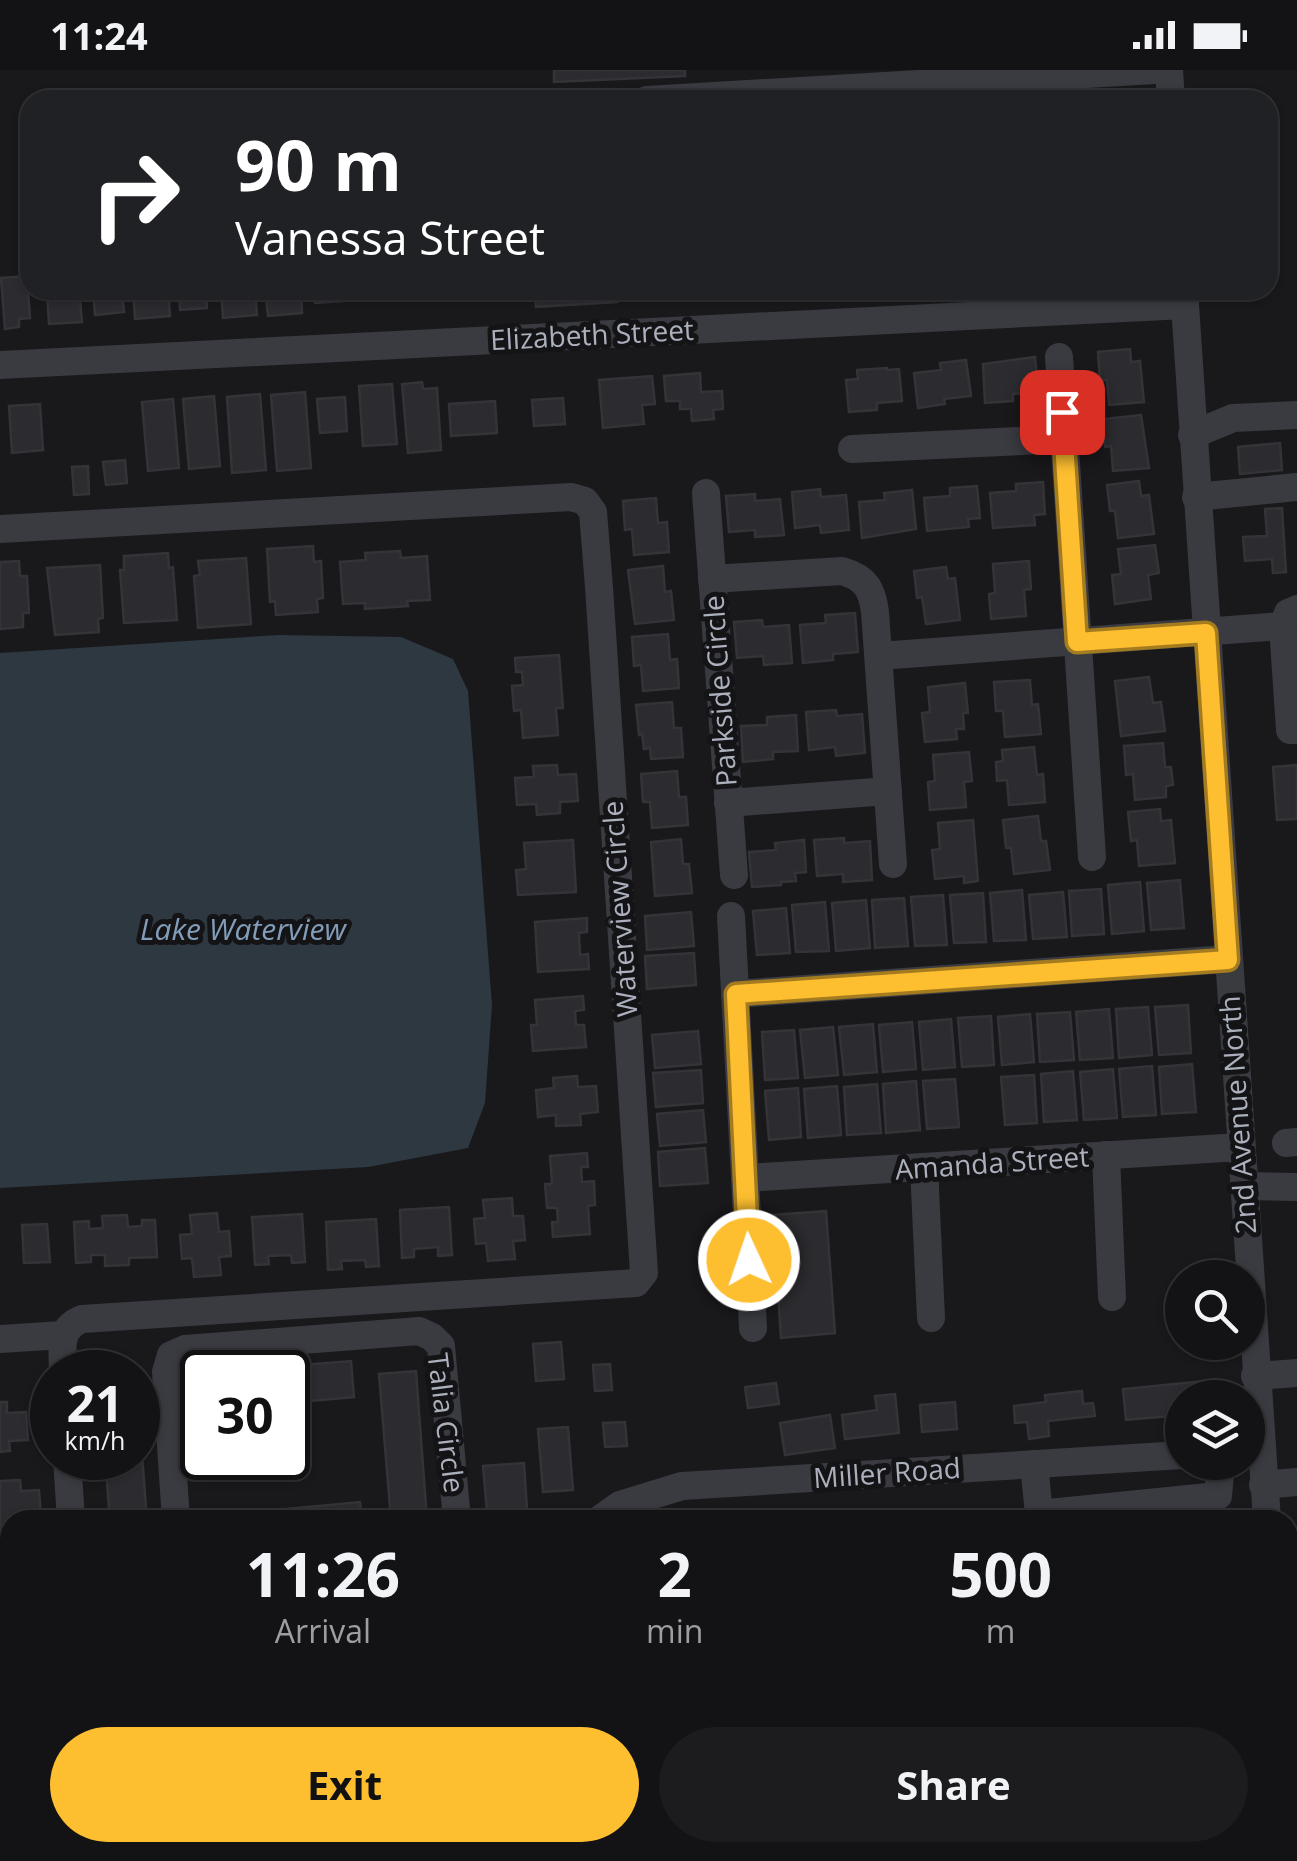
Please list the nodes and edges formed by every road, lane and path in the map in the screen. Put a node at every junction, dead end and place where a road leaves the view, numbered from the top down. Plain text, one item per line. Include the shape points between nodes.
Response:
1 (1155, 70) edge
2 (768, 81) edge
3 (702, 83) edge
4 (1149, 300) edge
5 (1184, 300) edge
6 (1060, 358) dead end
7 (0, 365) edge
8 (1297, 415) edge
9 (1192, 435) junction
10 (1063, 438) junction
11 (852, 449) dead end
12 (1297, 487) edge
13 (706, 493) dead end
14 (1196, 497) junction
15 (0, 529) edge
16 (712, 579) junction
17 (1290, 617) edge
18 (1206, 633) junction
19 (1077, 642) junction
20 (879, 656) junction
21 (1297, 730) edge
22 (888, 791) junction
23 (728, 803) junction
24 (1092, 858) dead end
25 (893, 864) dead end
26 (734, 875) dead end
27 (732, 916) dead end
28 (1228, 960) junction
29 (736, 994) junction
30 (1240, 1147) junction
31 (1106, 1156) junction
32 (924, 1167) junction
33 (745, 1178) junction
34 (1243, 1186) junction
35 (1297, 1186) edge
36 (1112, 1297) dead end
37 (930, 1318) dead end
38 (752, 1328) dead end
39 (62, 1335) junction
40 (0, 1339) edge
41 (62, 1350) edge
42 (1297, 1373) edge
43 (1255, 1376) junction
44 (1255, 1380) edge
45 (1165, 1456) edge
46 (1126, 1458) junction
47 (1034, 1464) junction
48 (68, 1480) edge
49 (1219, 1480) edge
50 (1263, 1480) edge
51 (1297, 1482) edge
52 (1264, 1485) junction
53 (1129, 1504) junction
54 (70, 1510) edge
55 (175, 1510) edge
56 (456, 1510) edge
57 (613, 1510) edge
58 (1039, 1510) edge
59 (1075, 1510) edge
60 (1266, 1510) edge

1 - 2 street
2 - 3 street
4 - 7 street, Elizabeth Street
5 - 9 street, 2nd Avenue North
6 - 10 street
8 - 9 street via 1233,418
9 - 14 street, 2nd Avenue North
10 - 11 street
10 - 19 street
12 - 14 street
13 - 16 street, Parkside Circle
14 - 18 street, 2nd Avenue North
15 - 39 street, Waterview Circle via 571,497 593,512 599,587 644,1273 636,1284 82,1319
16 - 20 street, Parkside Circle via 856,575 873,595
16 - 23 street, Parkside Circle
17 - 18 street
17 - 21 street via 1290,730
18 - 19 street
18 - 28 street, 2nd Avenue North
19 - 20 street
19 - 24 street
20 - 22 street, Parkside Circle
22 - 23 street, Parkside Circle
22 - 25 street, Parkside Circle
23 - 26 street, Parkside Circle
27 - 29 street
28 - 29 street
28 - 30 street, 2nd Avenue North
29 - 33 street
30 - 31 street, Amanda Street
30 - 34 street, 2nd Avenue North
31 - 32 street, Amanda Street
31 - 36 street
32 - 33 street, Amanda Street
32 - 37 street
33 - 38 street
34 - 35 street
34 - 43 street, 2nd Avenue North
39 - 40 street
39 - 41 street
42 - 43 street
43 - 44 street, 2nd Avenue North
45 - 46 street, Miller Road
46 - 47 street, Miller Road
46 - 53 street
47 - 57 street, Miller Road via 682,1486
47 - 58 street
48 - 54 street
49 - 53 street via 1218,1496
50 - 52 street, 2nd Avenue North
51 - 52 street
52 - 60 street, 2nd Avenue North
53 - 59 street
55 - 56 street, Talia Circle via 166,1372 171,1355 419,1331 441,1346

